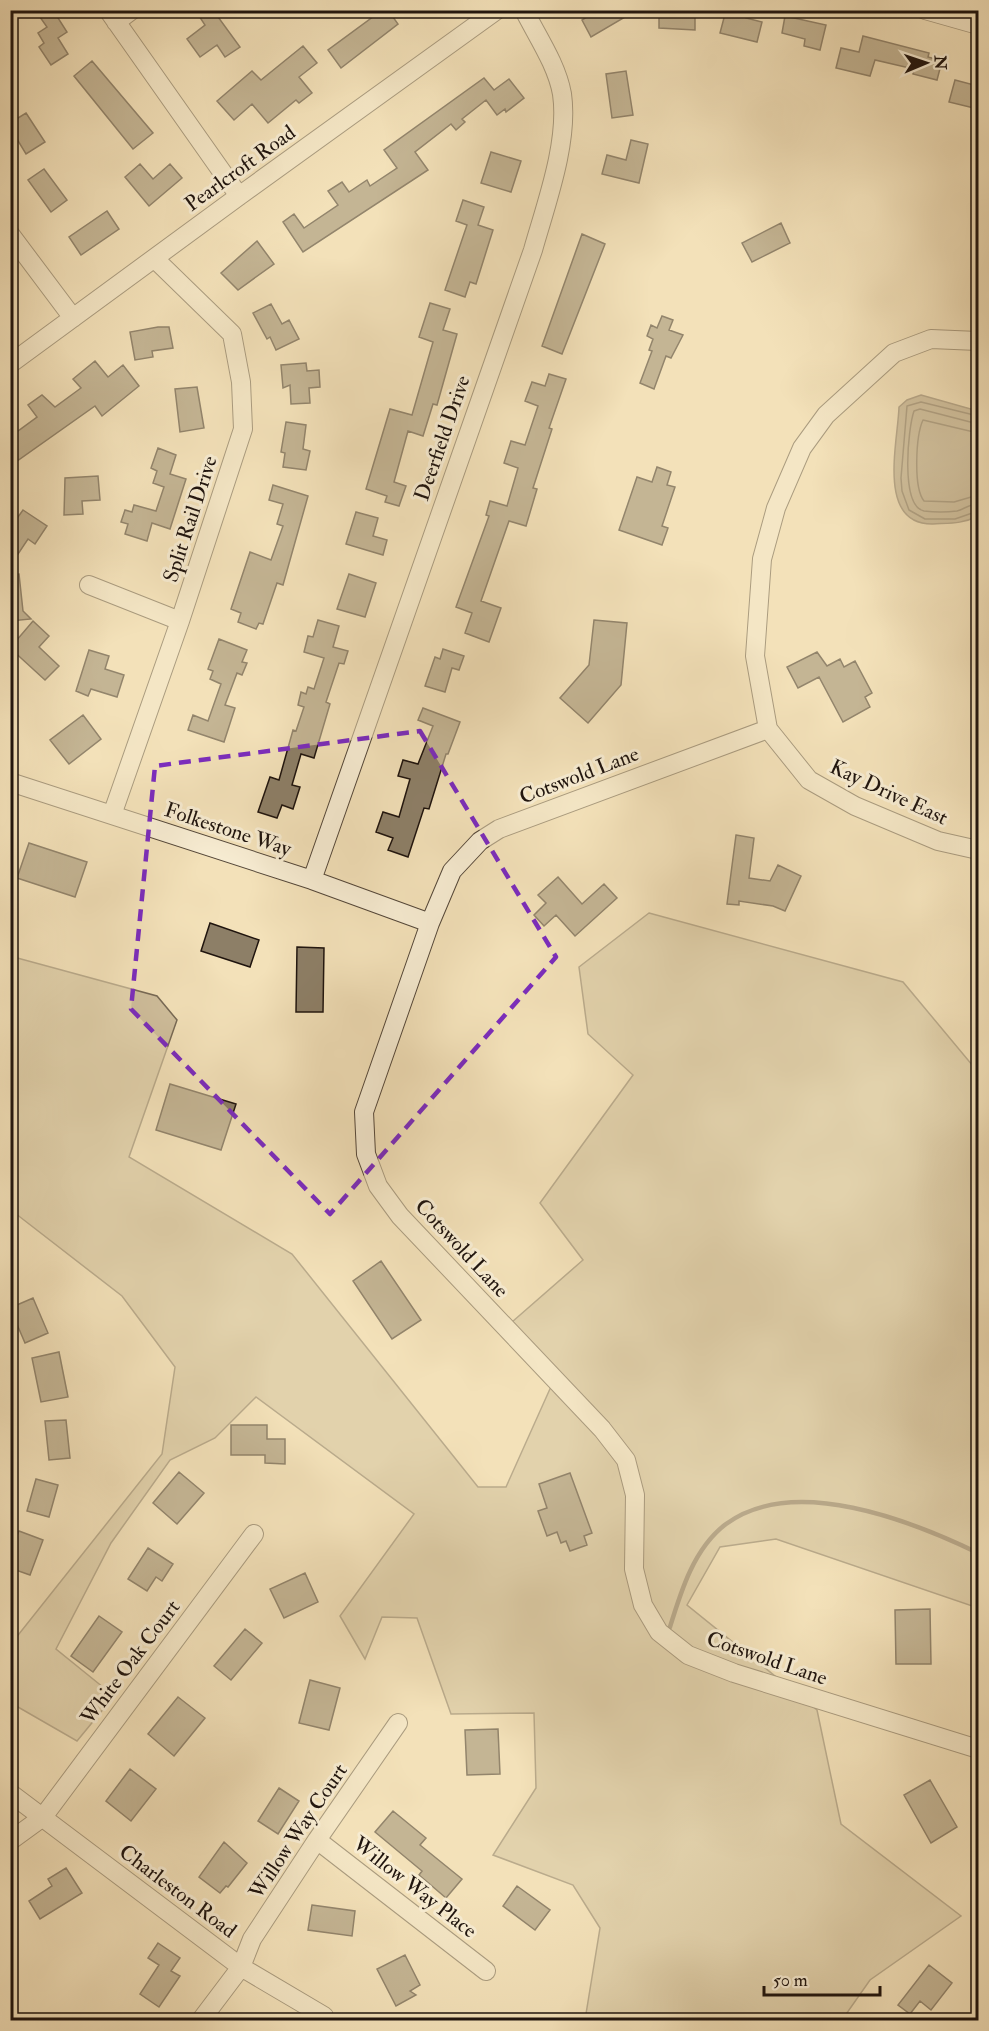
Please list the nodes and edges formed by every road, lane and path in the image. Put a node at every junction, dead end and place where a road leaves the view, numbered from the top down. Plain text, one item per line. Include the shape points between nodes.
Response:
1 (132, 10) edge
2 (497, 10) edge
3 (524, 10) edge
4 (925, 10) edge
5 (112, 16) edge
6 (978, 25) edge
7 (239, 196) junction
8 (10, 234) edge
9 (155, 260) junction
10 (73, 318) junction
11 (978, 341) edge
12 (10, 364) edge
13 (89, 585) dead end
14 (180, 621) junction
15 (768, 729) junction
16 (10, 782) edge
17 (112, 815) junction
18 (978, 850) edge
19 (312, 880) junction
20 (430, 923) junction
21 (254, 1534) dead end
22 (398, 1723) dead end
23 (978, 1749) edge
24 (10, 1793) edge
25 (43, 1816) junction
26 (317, 1839) junction
27 (10, 1841) edge
28 (242, 1967) junction
29 (486, 1971) dead end
30 (324, 2016) dead end
31 (201, 2020) edge

1 - 5 street
2 - 7 street, Pearlcroft Road
3 - 19 street, Deerfield Drive via 562,93 555,172 533,250
4 - 6 street
5 - 7 street
7 - 9 street, Pearlcroft Road
8 - 10 street
9 - 10 street, Pearlcroft Road
9 - 14 street, Split Rail Drive via 232,334 242,382 243,429
10 - 12 street, Pearlcroft Road
11 - 15 street via 931,339 894,353 826,415 801,448 776,508 762,559 756,656
13 - 14 street
14 - 17 street, Split Rail Drive
15 - 18 street, Kay Drive East via 809,780 855,806 938,841
15 - 20 street, Cotswold Lane via 499,829 480,841 452,871
16 - 17 street, Folkestone Way
17 - 19 street, Folkestone Way
19 - 20 street, Folkestone Way
20 - 23 street, Cotswold Lane via 364,1112 366,1154 378,1186 400,1216 602,1429 626,1460 635,1495 634,1569 644,1605 659,1632 688,1654 734,1673
21 - 25 street, White Oak Court
22 - 26 street, Willow Way Court
24 - 25 street, Charleston Road
25 - 27 street, White Oak Court
25 - 28 street, Charleston Road
26 - 28 street, Willow Way Court via 252,1939
26 - 29 street, Willow Way Place
28 - 30 street, Charleston Road
28 - 31 street, Willow Way Court

